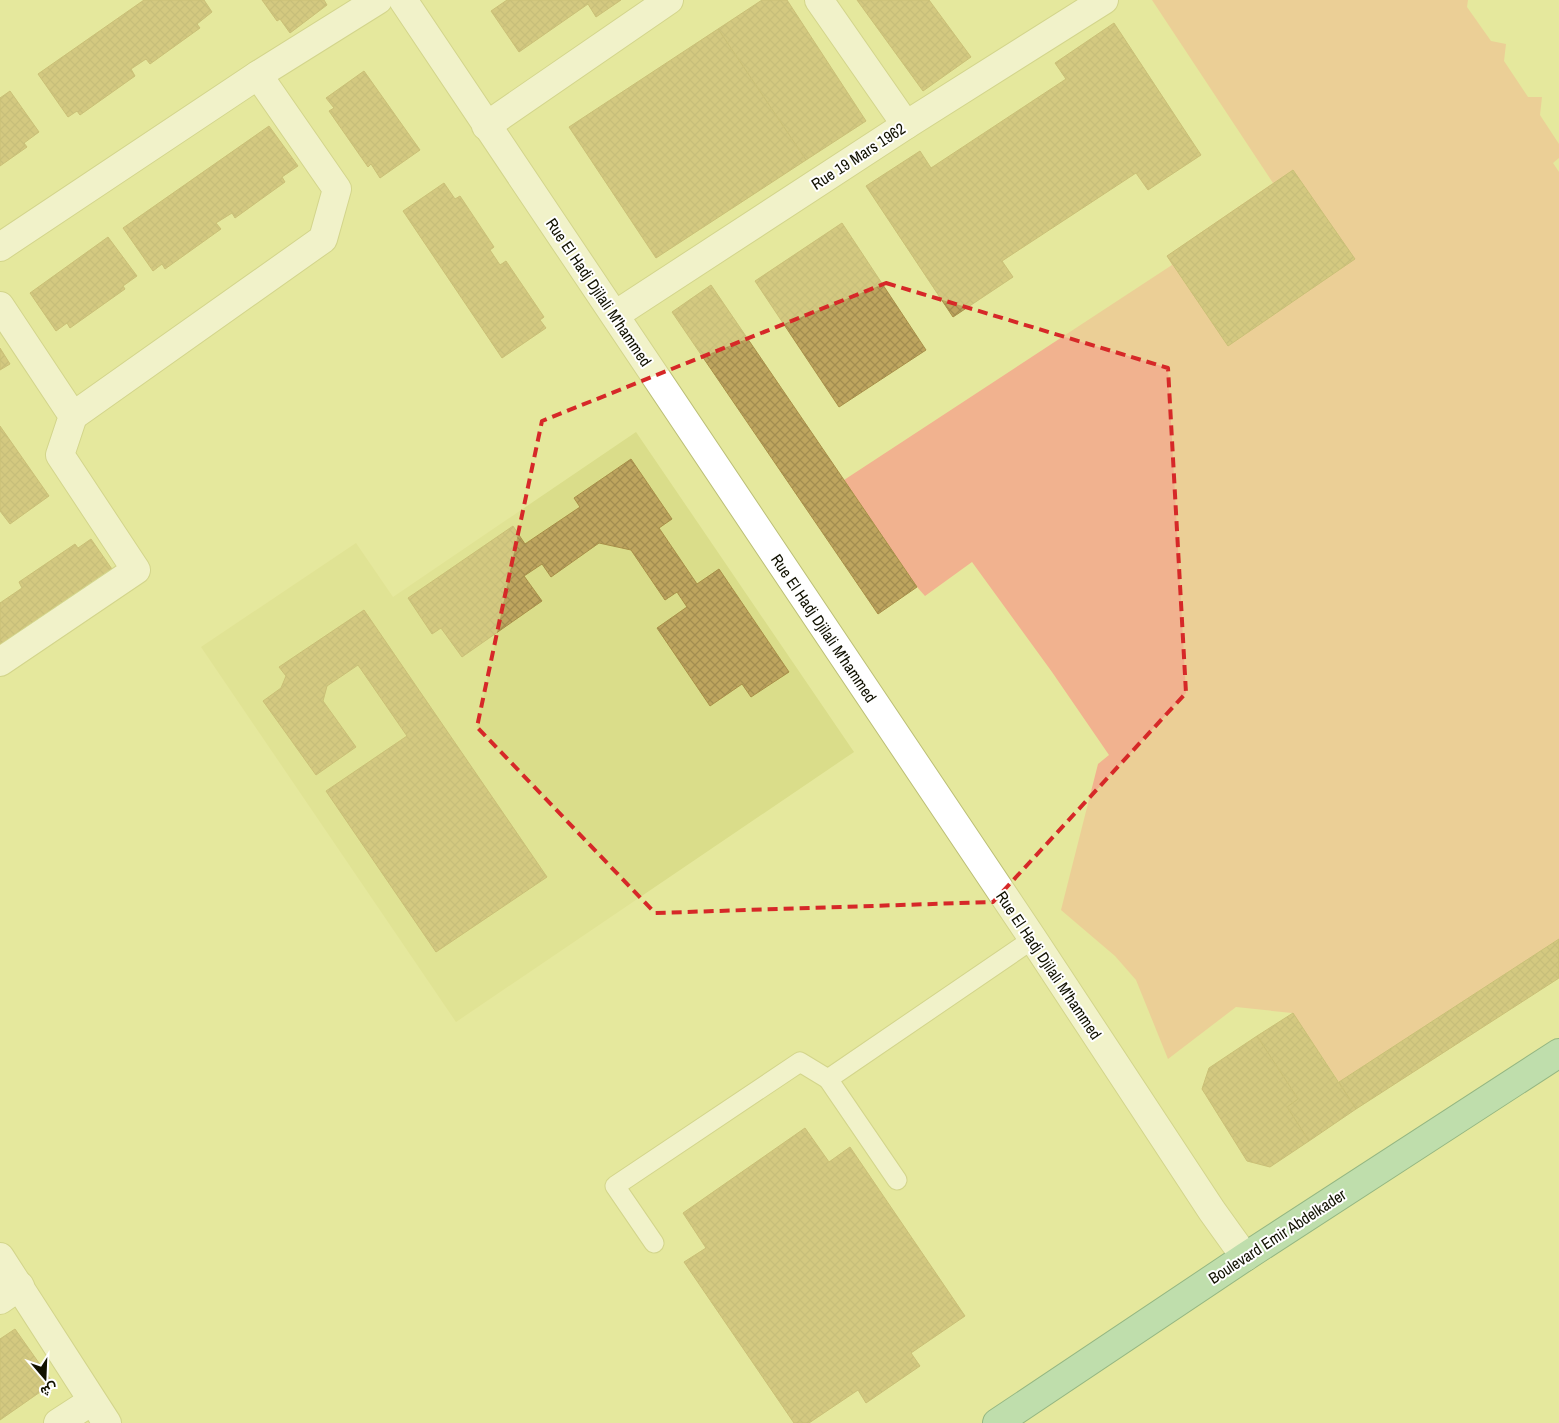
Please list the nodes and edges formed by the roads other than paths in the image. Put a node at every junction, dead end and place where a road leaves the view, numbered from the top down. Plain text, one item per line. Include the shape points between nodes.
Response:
1 (378, 0) edge
2 (403, 0) edge
3 (669, 0) edge
4 (820, 0) edge
5 (1104, 0) edge
6 (258, 75) junction
7 (906, 125) junction
8 (486, 126) junction
9 (0, 247) edge
10 (0, 306) edge
11 (615, 315) junction
12 (73, 416) junction
13 (0, 662) edge
14 (1033, 939) junction
15 (1559, 1053) edge
16 (828, 1078) junction
17 (897, 1180) dead end
18 (654, 1243) dead end
19 (0, 1257) edge
20 (1245, 1257) junction
21 (10, 1293) edge
22 (100, 1412) edge
23 (58, 1423) edge
24 (997, 1423) edge

1 - 6 street
2 - 8 street, Rue El Hadj Djilali M'hammed
3 - 8 street
4 - 7 street
5 - 7 street, Rue 19 Mars 1962
6 - 9 street
6 - 12 street via 337,189 323,239
7 - 11 street, Rue 19 Mars 1962
8 - 11 street, Rue El Hadj Djilali M'hammed
10 - 12 street
11 - 14 street, Rue El Hadj Djilali M'hammed
12 - 13 street via 60,455 136,570
14 - 16 lane
14 - 20 street, Rue El Hadj Djilali M'hammed
15 - 20 main road, Boulevard Emir Abdelkader
16 - 17 lane
16 - 18 lane via 800,1062 615,1186
19 - 21 street
20 - 24 main road, Boulevard Emir Abdelkader
21 - 22 street
22 - 23 street

